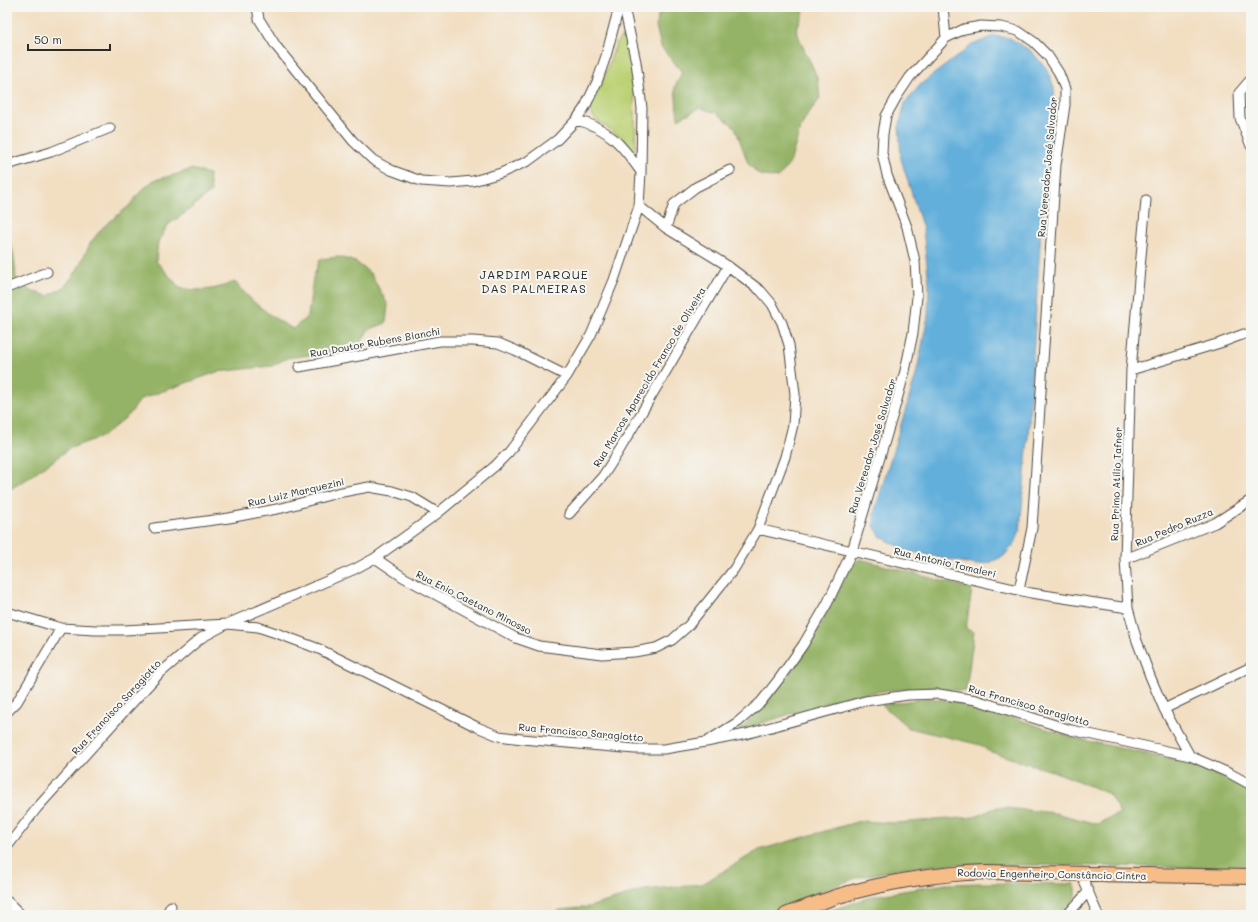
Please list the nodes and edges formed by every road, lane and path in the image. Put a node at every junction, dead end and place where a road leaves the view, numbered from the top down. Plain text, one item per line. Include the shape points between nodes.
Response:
1 (257, 7) edge
2 (619, 7) edge
3 (624, 7) edge
4 (943, 7) edge
5 (946, 38) junction
6 (1251, 79) edge
7 (576, 120) junction
8 (110, 128) dead end
9 (1251, 146) edge
10 (7, 165) edge
11 (730, 170) dead end
12 (641, 172) junction
13 (1146, 200) dead end
14 (639, 206) junction
15 (666, 228) junction
16 (728, 266) junction
17 (47, 272) dead end
18 (7, 288) edge
19 (1244, 334) dead end
20 (299, 367) dead end
21 (1131, 370) junction
22 (567, 376) junction
23 (1251, 500) edge
24 (438, 513) junction
25 (570, 514) dead end
26 (154, 528) dead end
27 (758, 529) junction
28 (852, 551) junction
29 (375, 558) junction
30 (1125, 559) junction
31 (1018, 590) junction
32 (1128, 608) junction
33 (7, 612) edge
34 (228, 624) junction
35 (61, 628) junction
36 (1251, 667) edge
37 (1164, 709) junction
38 (7, 712) edge
39 (706, 742) junction
40 (1190, 756) junction
41 (1251, 786) edge
42 (7, 846) edge
43 (1081, 874) junction
44 (1251, 877) edge
45 (1088, 892) junction
46 (7, 901) edge
47 (171, 906) dead end
48 (21, 915) edge
49 (166, 915) edge
50 (786, 915) edge
51 (1067, 915) edge
52 (1098, 915) edge

1 - 7 street via 259,19 276,46 353,141 373,160 391,170 421,180 451,183 502,174 528,161 557,140
2 - 7 street via 597,82
3 - 12 street via 636,62 642,108
4 - 5 street
5 - 28 street, Rua Vereador José Salvador via 910,77 886,116 882,153 887,175 908,227 915,261 917,297 905,371
5 - 31 street, Rua Vereador José Salvador via 964,29 981,26 1018,31 1048,56 1065,89 1056,165 1032,528
6 - 9 street via 1239,93 1240,118
7 - 12 street via 604,130 627,151
8 - 10 street via 50,152
11 - 15 street via 696,187 674,204
12 - 14 street
13 - 21 street, Rua Primo Atílio Tafner
14 - 15 street, Rua Enio Caetano Minosso
14 - 22 street via 614,280 591,335
15 - 16 street, Rua Enio Caetano Minosso
16 - 25 street, Rua Marcos Aparecido Franco de Oliveira via 619,451 603,476
16 - 27 street, Rua Enio Caetano Minosso via 761,291 772,304 788,345 795,394 793,425 785,457
17 - 18 street
19 - 21 street
20 - 22 street, Rua Doutor Rubens Bianchi via 440,341 473,341 498,343
21 - 30 street, Rua Primo Atílio Tafner
22 - 24 street via 509,452
23 - 30 street, Rua Pedro Ruzza via 1215,523
24 - 26 street, Rua Luiz Marquezini via 412,497 369,487 282,508
24 - 29 street
27 - 28 street, Rua Antonio Tomaleri
27 - 29 street, Rua Enio Caetano Minosso via 734,569 688,626 672,640 656,648 634,652 602,654 539,646 516,638 402,577
28 - 31 street, Rua Antonio Tomaleri
28 - 39 street, Rua Vereador José Salvador via 827,604 779,680 761,702 738,722
29 - 34 street
30 - 32 street, Rua Primo Atílio Tafner
31 - 32 street, Rua Antonio Tomaleri
32 - 37 street, Rua Primo Atílio Tafner via 1147,669
33 - 35 street
34 - 35 street via 125,630
34 - 39 street, Rua Francisco Saragiotto via 258,627 318,649 477,728 499,736 635,749 664,749
34 - 42 street, Rua Francisco Saragiotto via 201,638 158,675 37,808
35 - 38 street via 17,702
36 - 37 street
37 - 40 street, Rua Primo Atílio Tafner
39 - 40 street, Rua Francisco Saragiotto via 746,734 865,700 939,694 976,700 1071,730
40 - 41 street, Rua Francisco Saragiotto
43 - 44 main road, Rodovia Engenheiro Constâncio Cintra
43 - 45 street
43 - 50 main road, Rodovia Engenheiro Constâncio Cintra via 986,872 914,878 849,893
45 - 51 street
45 - 52 street
46 - 48 street
47 - 49 street

